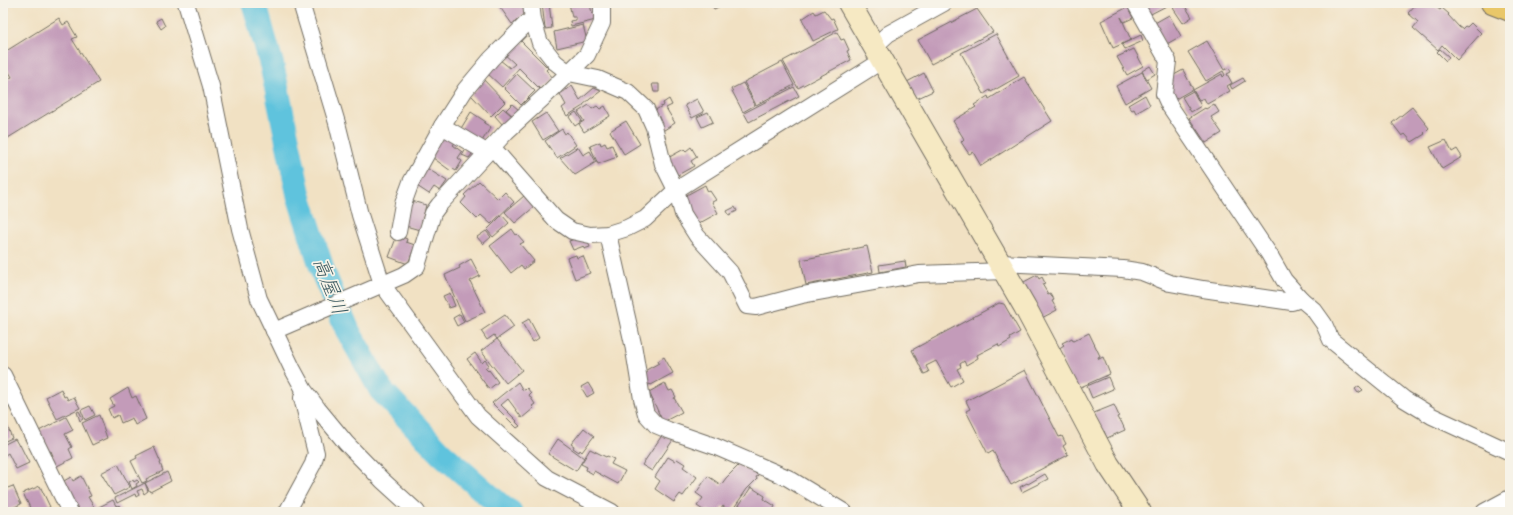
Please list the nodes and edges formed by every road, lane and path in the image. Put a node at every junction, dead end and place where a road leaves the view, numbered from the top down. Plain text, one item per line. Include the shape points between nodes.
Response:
1 (186, 3) edge
2 (301, 3) edge
3 (531, 3) edge
4 (602, 3) edge
5 (849, 3) edge
6 (944, 3) edge
7 (1135, 3) edge
8 (1492, 3) edge
9 (1510, 10) edge
10 (534, 20) junction
11 (879, 53) junction
12 (569, 73) junction
13 (442, 126) junction
14 (489, 150) junction
15 (676, 190) junction
16 (398, 232) dead end
17 (608, 234) junction
18 (1003, 267) junction
19 (380, 285) junction
20 (1301, 299) junction
21 (276, 331) junction
22 (3, 375) edge
23 (304, 390) junction
24 (1510, 452) edge
25 (1510, 498) edge
26 (70, 512) edge
27 (287, 512) edge
28 (417, 512) edge
29 (612, 512) edge
30 (844, 512) edge
31 (1140, 512) edge
32 (1484, 512) edge

1 - 21 street via 211,86 242,236 259,299
2 - 19 street via 337,123
3 - 10 street
4 - 12 street via 602,23 598,34 587,55
5 - 11 street
6 - 11 street via 888,34
7 - 20 street via 1168,61 1164,94 1169,105 1284,280
8 - 9 main road
10 - 12 street via 540,43 555,62
10 - 13 street via 527,23 491,59 465,90
11 - 15 street
11 - 18 street
12 - 14 street
12 - 15 street via 598,79 628,92 638,100 646,109 654,127 663,164
13 - 14 street
13 - 16 street via 411,182 403,204
14 - 17 street via 556,220 572,231 590,235
14 - 19 street via 433,213 416,266 404,275
15 - 17 street via 644,219
15 - 18 street via 682,214 697,236 730,272 747,306 756,307 802,295 919,274
17 - 30 street via 646,414 656,425 714,446 788,478
18 - 20 street via 1123,269 1142,272 1170,283 1203,289 1292,302
18 - 31 street via 1108,464
19 - 21 street
19 - 29 street via 478,416 547,478
20 - 24 street via 1321,319 1331,340 1404,399 1432,416
21 - 23 street
22 - 26 street
23 - 27 street via 302,398 316,454
23 - 28 street via 346,443
25 - 32 street

